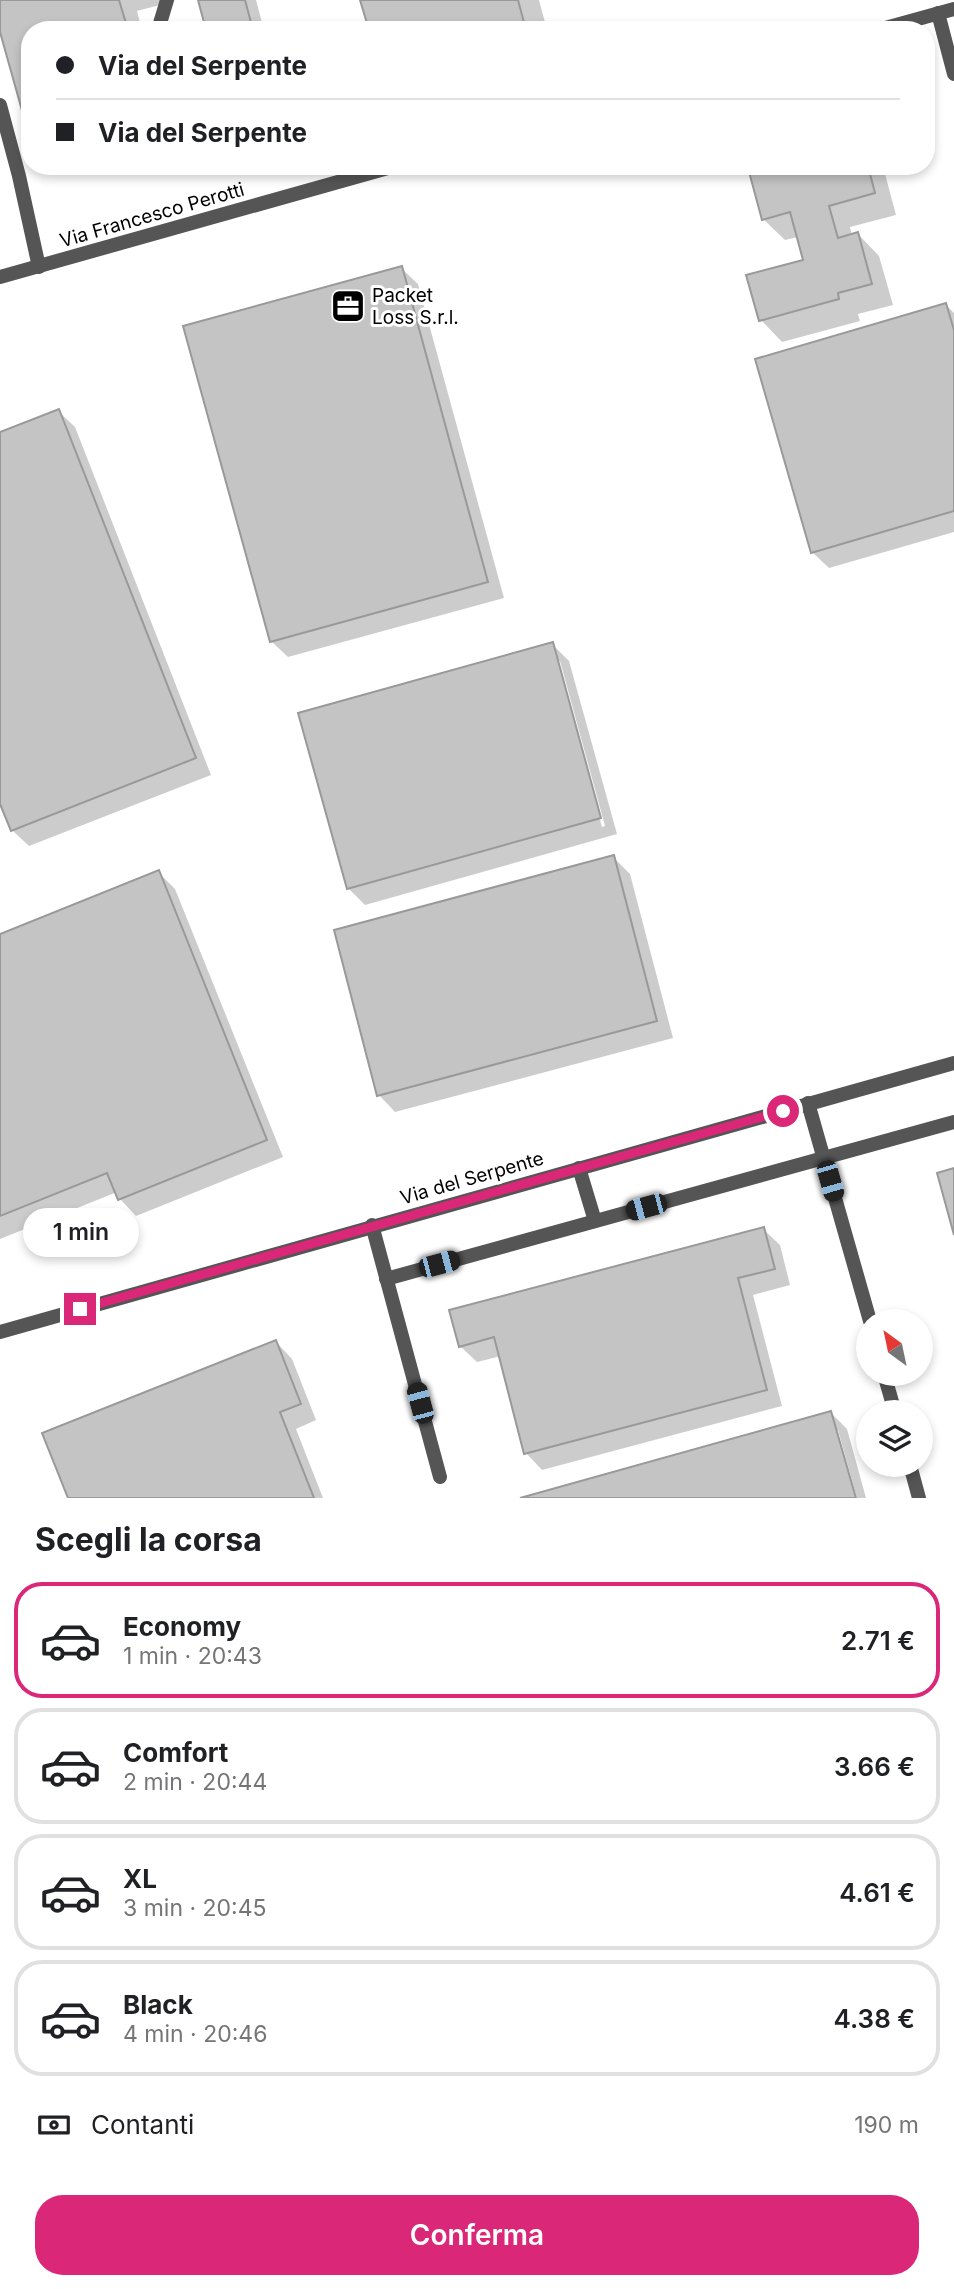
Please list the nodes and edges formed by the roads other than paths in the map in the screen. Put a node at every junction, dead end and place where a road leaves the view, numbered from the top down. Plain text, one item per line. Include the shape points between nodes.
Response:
1 (167, 0) edge
2 (954, 9) edge
3 (938, 13) junction
4 (161, 21) edge
5 (910, 21) edge
6 (954, 74) edge
7 (0, 105) edge
8 (21, 158) edge
9 (25, 175) edge
10 (363, 175) edge
11 (39, 267) junction
12 (0, 277) edge
13 (954, 1063) edge
14 (808, 1103) junction
15 (954, 1122) edge
16 (824, 1158) junction
17 (579, 1168) junction
18 (595, 1221) junction
19 (372, 1225) junction
20 (386, 1279) junction
21 (867, 1309) edge
22 (0, 1332) edge
23 (440, 1477) dead end
24 (913, 1477) edge
25 (919, 1498) edge

1 - 4 street
2 - 3 street
3 - 5 street
3 - 6 street
7 - 8 street
9 - 11 street
10 - 11 street, Via Francesco Perotti
11 - 12 street, Via Francesco Perotti
13 - 14 street, Via del Serpente
14 - 16 street
14 - 17 street, Via del Serpente
15 - 16 street
16 - 18 street
16 - 21 street
17 - 18 street
17 - 19 street, Via del Serpente
18 - 20 street
19 - 20 street
19 - 22 street, Via del Serpente
20 - 23 street
24 - 25 street

